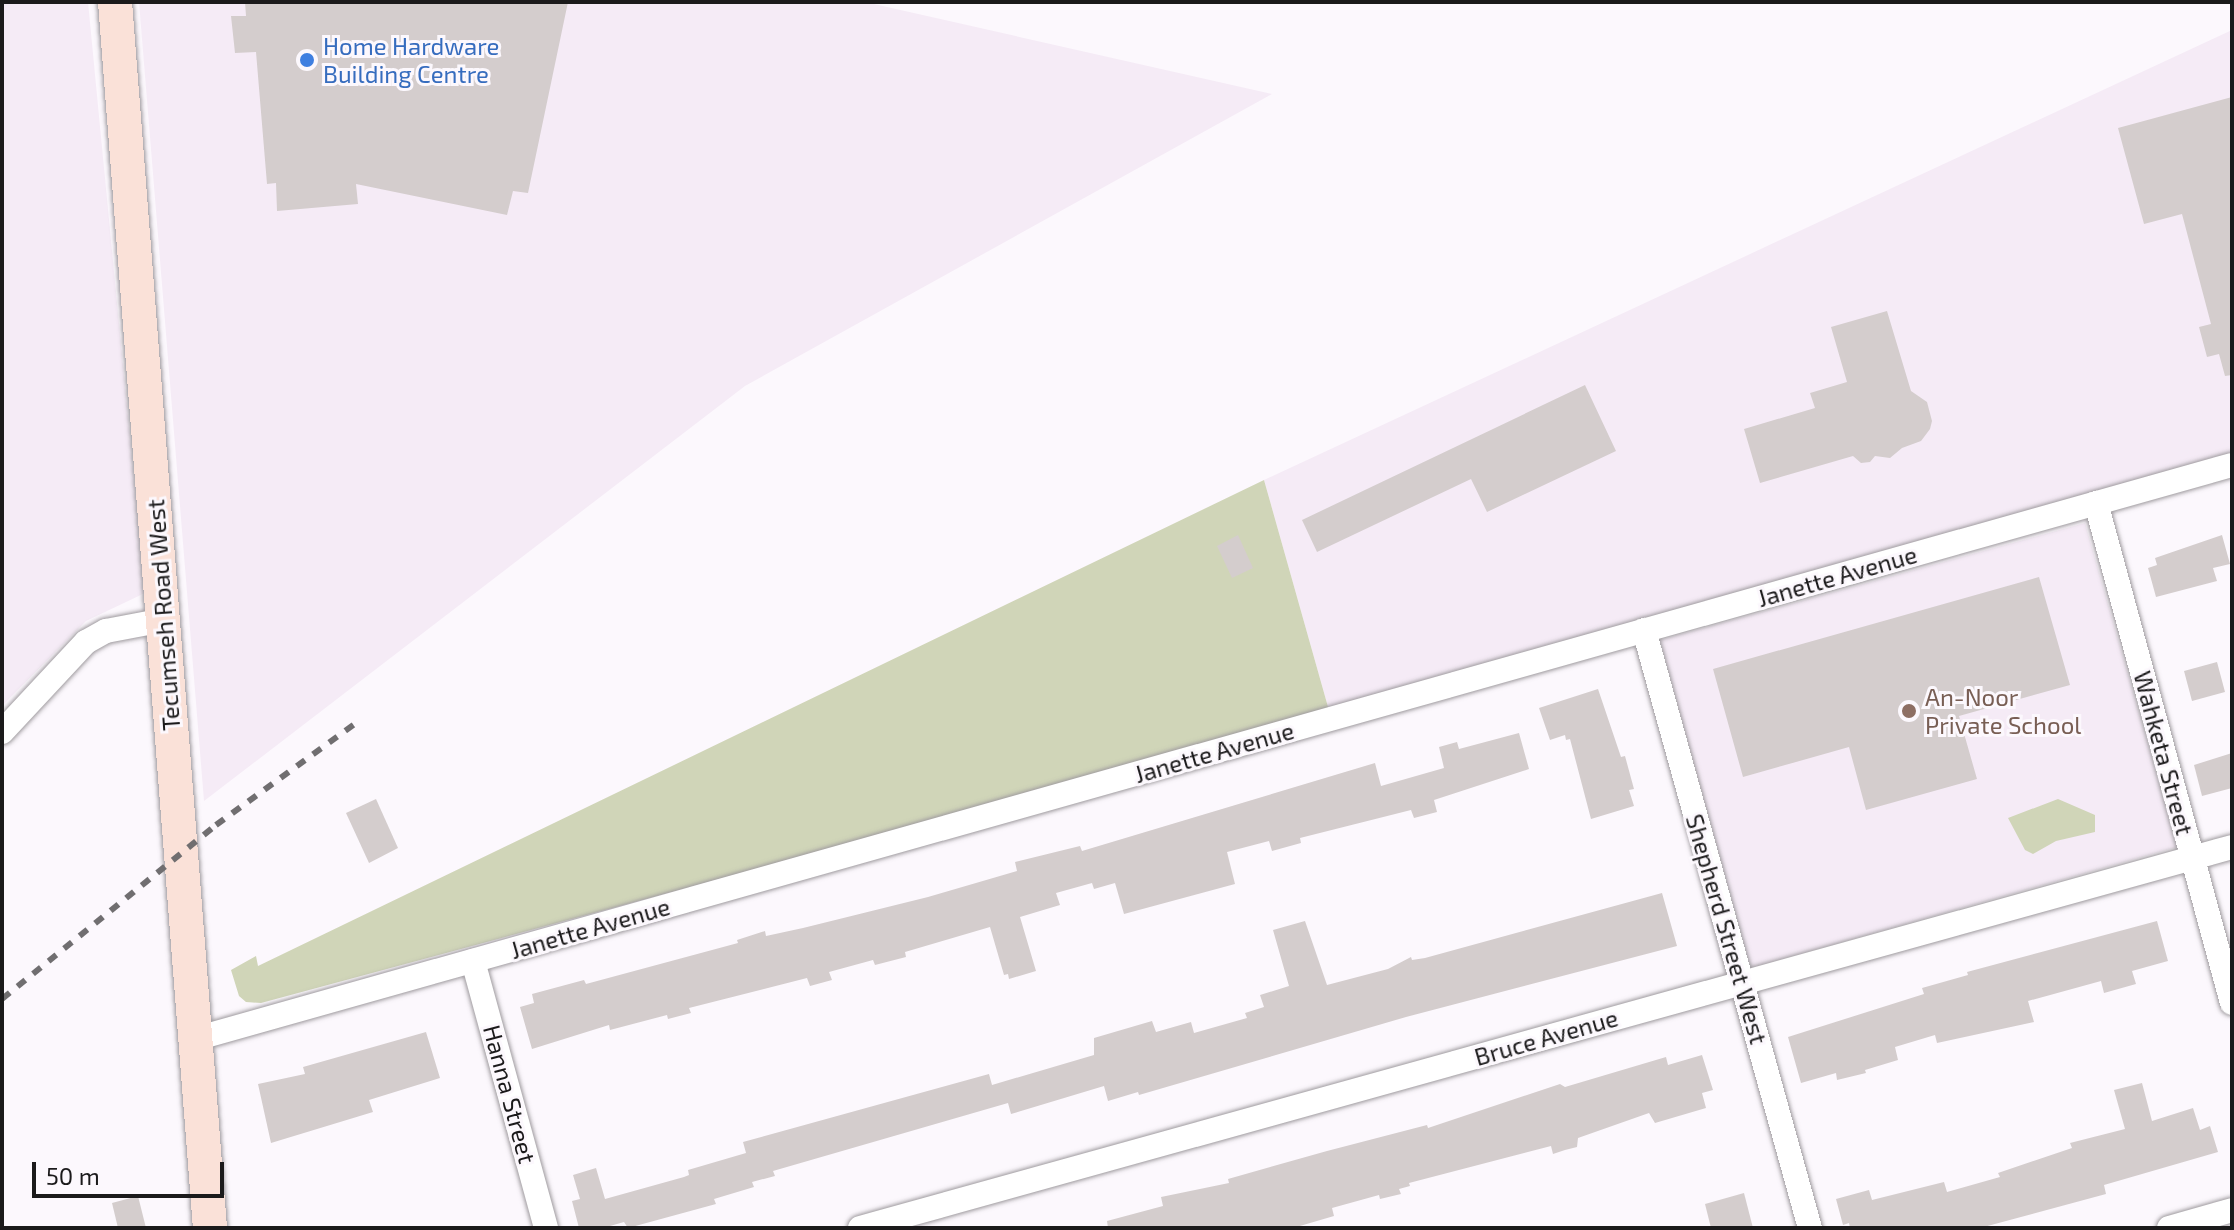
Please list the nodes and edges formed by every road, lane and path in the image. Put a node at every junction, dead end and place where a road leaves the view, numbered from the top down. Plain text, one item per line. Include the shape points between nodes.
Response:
1 (115, 2) edge
2 (2232, 465) edge
3 (2096, 503) junction
4 (164, 620) junction
5 (1644, 630) junction
6 (2, 732) edge
7 (2232, 847) edge
8 (2192, 858) junction
9 (473, 961) junction
10 (1742, 983) junction
11 (2232, 1003) edge
12 (195, 1039) junction
13 (2232, 1210) edge
14 (210, 1228) edge
15 (546, 1228) edge
16 (860, 1228) edge
17 (1810, 1228) edge
18 (2169, 1228) edge

1 - 4 main road, Tecumseh Road West
2 - 3 street, Janette Avenue
3 - 5 street, Janette Avenue
3 - 8 street, Wahketa Street
4 - 6 street via 106,631 86,642
4 - 12 main road, Tecumseh Road West
5 - 9 street, Janette Avenue
5 - 10 street, Shepherd Street West
7 - 8 street, Bruce Avenue
8 - 10 street, Bruce Avenue
8 - 11 street, Wahketa Street
9 - 12 street, Janette Avenue
9 - 15 street, Hanna Street
10 - 16 street, Bruce Avenue
10 - 17 street, Shepherd Street West
12 - 14 main road, Tecumseh Road West
13 - 18 street

